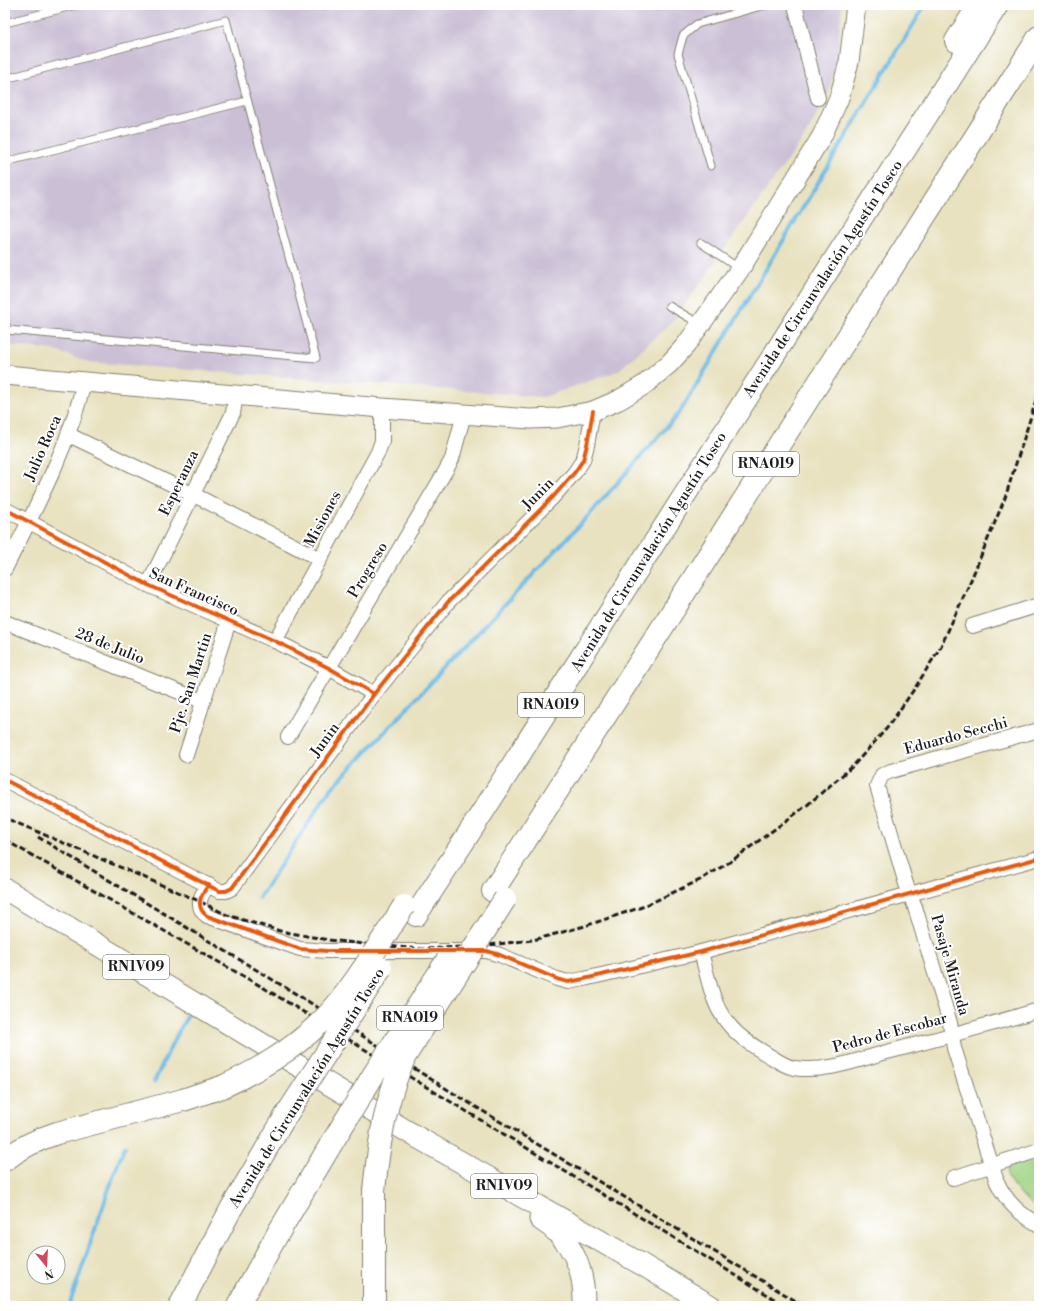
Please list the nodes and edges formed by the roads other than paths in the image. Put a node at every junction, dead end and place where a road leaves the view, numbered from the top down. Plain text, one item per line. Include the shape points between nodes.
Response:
1 (76, 5) edge
2 (765, 5) edge
3 (795, 5) edge
4 (856, 5) edge
5 (979, 5) edge
6 (997, 5) edge
7 (5, 23) edge
8 (1039, 37) edge
9 (5, 79) edge
10 (818, 98) dead end
11 (247, 101) junction
12 (5, 162) edge
13 (711, 166) dead end
14 (701, 243) dead end
15 (740, 269) junction
16 (669, 306) dead end
17 (5, 321) edge
18 (702, 325) junction
19 (5, 375) edge
20 (84, 382) junction
21 (236, 395) junction
22 (382, 408) junction
23 (593, 411) junction
24 (464, 414) junction
25 (69, 435) junction
26 (719, 442) junction
27 (192, 494) junction
28 (5, 509) edge
29 (29, 521) junction
30 (320, 559) junction
31 (5, 569) edge
32 (148, 585) junction
33 (1039, 605) edge
34 (229, 621) junction
35 (5, 622) edge
36 (972, 626) dead end
37 (274, 641) junction
38 (329, 668) junction
39 (374, 694) junction
40 (202, 701) junction
41 (1039, 730) edge
42 (288, 737) dead end
43 (186, 755) dead end
44 (882, 776) joint
45 (5, 780) edge
46 (1039, 858) edge
47 (208, 885) junction
48 (5, 889) edge
49 (910, 894) junction
50 (499, 895) junction
51 (5, 906) edge
52 (410, 910) junction
53 (701, 952) junction
54 (1039, 1010) edge
55 (952, 1035) junction
56 (265, 1046) junction
57 (297, 1065) junction
58 (1039, 1150) edge
59 (5, 1160) edge
60 (991, 1166) junction
61 (953, 1178) dead end
62 (1039, 1225) edge
63 (180, 1306) edge
64 (238, 1306) edge
65 (374, 1306) edge
66 (584, 1306) edge
67 (711, 1306) edge

1 - 7 lane
2 - 13 lane via 697,24 683,36 678,54
3 - 10 street
4 - 15 main road via 850,62 831,117 822,136
5 - 26 highway via 763,346
6 - 26 highway, Avenida de Circunvalación Agustín Tosco / RNA019
8 - 50 highway, RNA019 via 787,431
9 - 11 lane via 226,20
11 - 12 lane
11 - 17 lane via 316,358 7,330
14 - 15 lane
15 - 18 main road
16 - 18 lane
18 - 23 main road via 670,363 644,385 619,400
19 - 20 main road
20 - 21 main road
20 - 25 street, Julio Roca
21 - 22 main road
21 - 27 street, Esperanza via 233,413
22 - 24 main road
22 - 30 street, Misiones via 382,441 378,452
23 - 24 main road via 557,418 530,419
23 - 39 street, Junin via 588,444 583,460 575,472 448,602
24 - 38 street, Progreso via 452,459
25 - 27 street
25 - 29 street, Julio Roca
26 - 52 highway, Avenida de Circunvalación Agustín Tosco / RNA019
27 - 30 street
27 - 32 street, Esperanza
28 - 29 street, San Francisco
29 - 31 street, Julio Roca
29 - 32 street, San Francisco
30 - 37 street, Misiones
32 - 34 street, San Francisco
33 - 36 street
34 - 37 street, San Francisco
34 - 40 street, Pje. San Martin
35 - 40 street, 28 de Julio
37 - 38 street, San Francisco
38 - 39 street, San Francisco
38 - 42 street, Progreso
39 - 47 street, Junin via 232,888 220,891
40 - 43 street, Pje. San Martin
41 - 44 street, Eduardo Secchi via 891,771
44 - 49 street, Pasaje Miranda via 877,786 878,792
45 - 47 street, Junin
46 - 49 street
47 - 53 street via 199,901 200,909 207,916 300,949 487,951 568,982
48 - 56 main road, RN1V09
49 - 53 street
49 - 55 street, Pasaje Miranda
50 - 64 highway, RNA019, bridge via 374,1074 276,1235
50 - 65 highway, bridge via 400,1067 387,1107 374,1191
51 - 56 main road via 34,918 172,1001
52 - 59 highway, bridge via 324,1018 274,1060 222,1087 183,1100 51,1134 25,1146
52 - 63 highway, Avenida de Circunvalación Agustín Tosco / RNA019, bridge via 231,1209
53 - 55 street, Pedro de Escobar via 717,1005 729,1025 756,1048 793,1068 832,1066
54 - 55 street, Pedro de Escobar
55 - 60 street, Pasaje Miranda
56 - 57 main road, RN1V09
57 - 66 main road via 395,1135 556,1230 572,1249 578,1263
57 - 67 main road, RN1V09
58 - 60 street
60 - 61 street
60 - 62 street, Pasaje Miranda via 1002,1191 1013,1206 1023,1216

